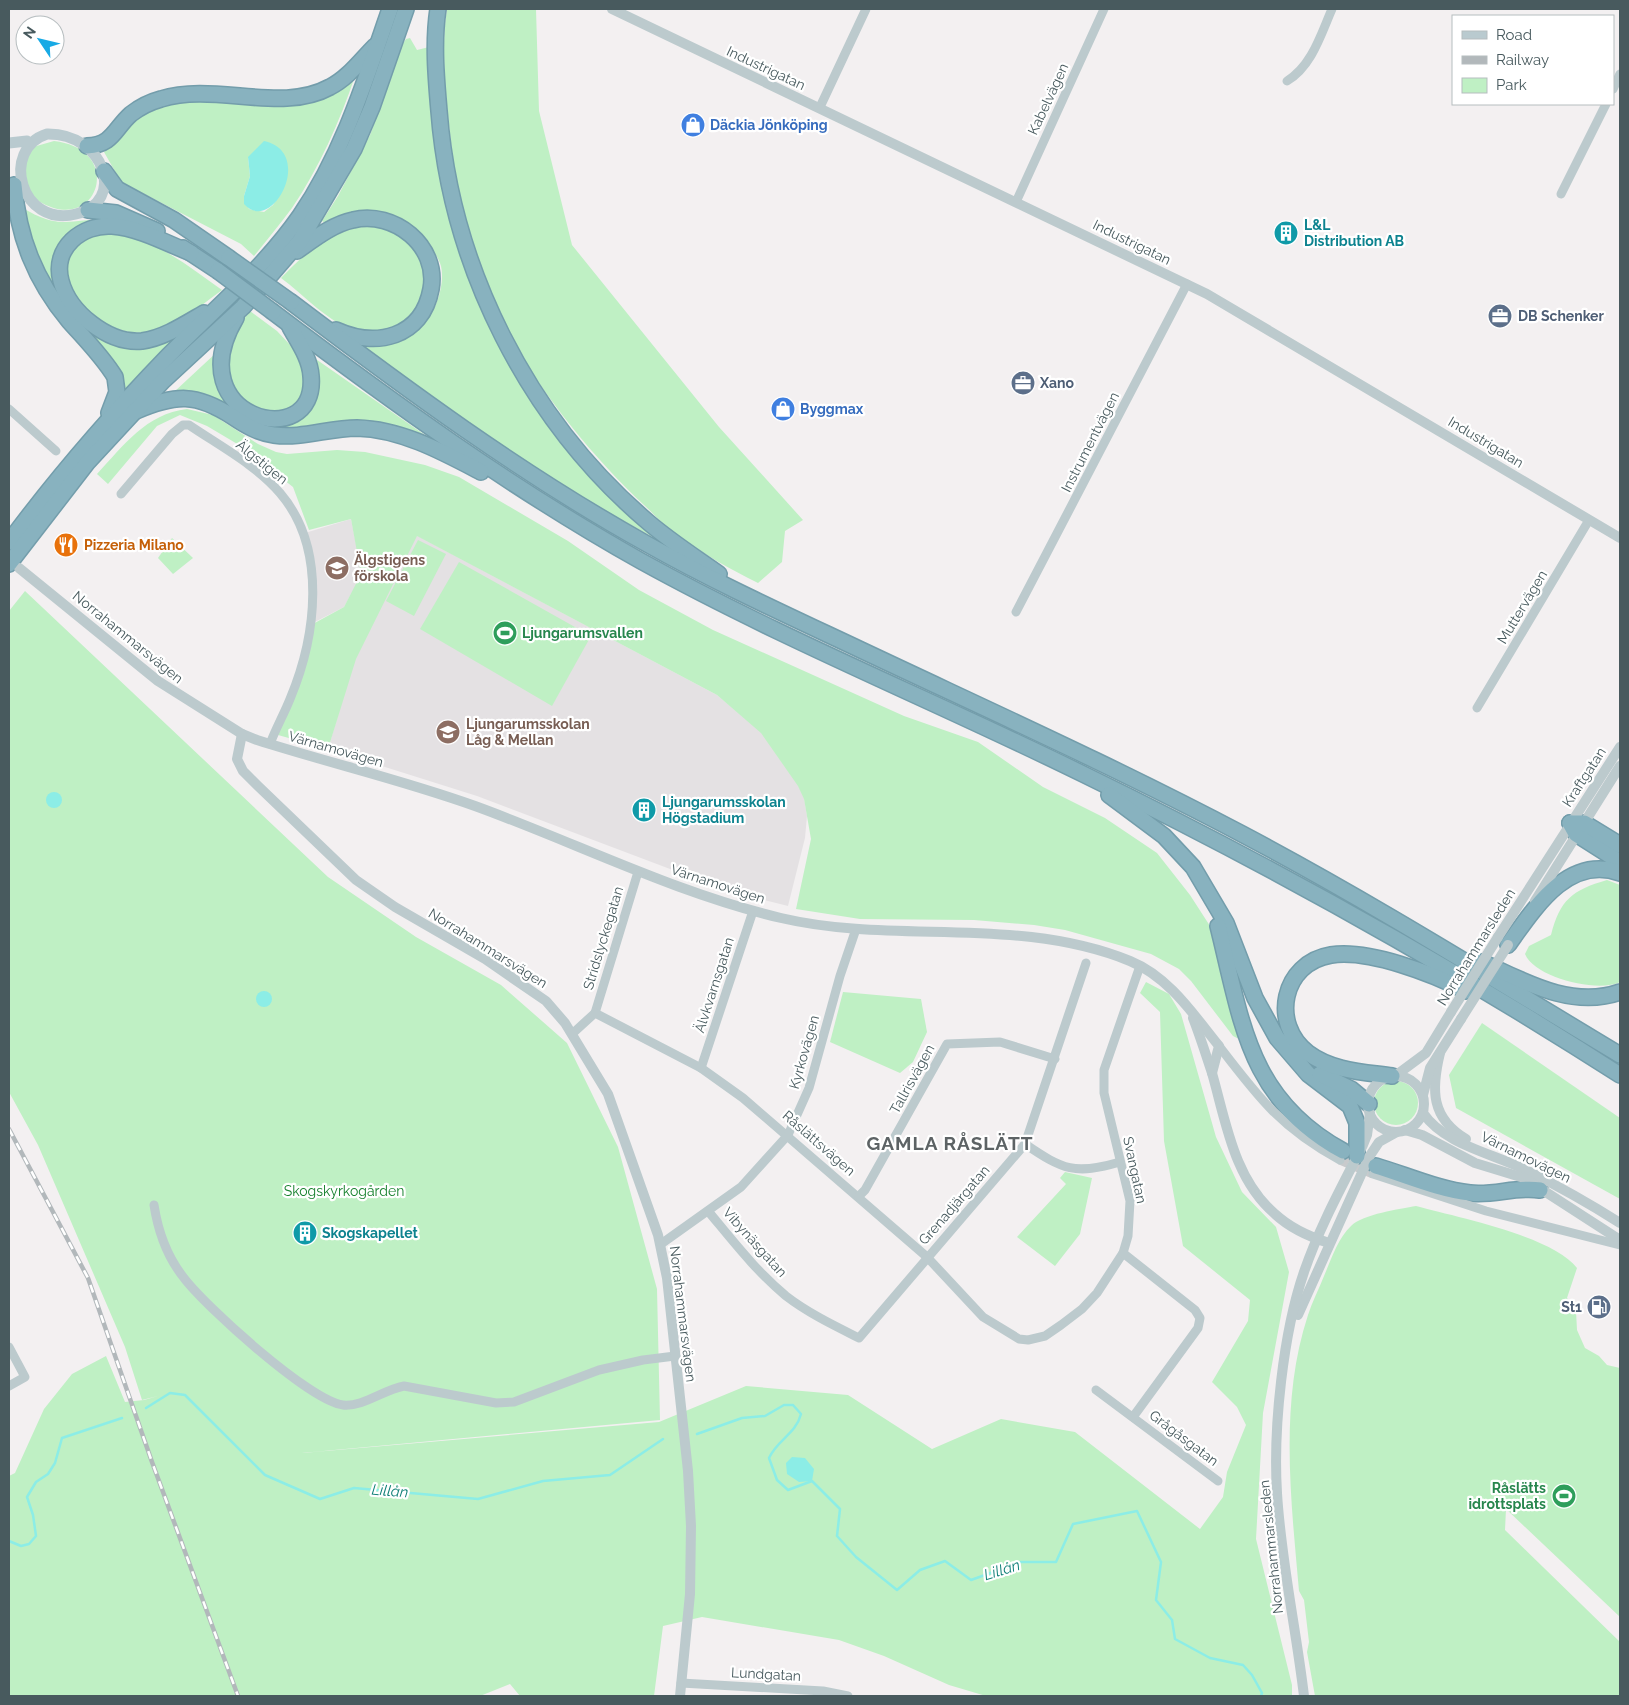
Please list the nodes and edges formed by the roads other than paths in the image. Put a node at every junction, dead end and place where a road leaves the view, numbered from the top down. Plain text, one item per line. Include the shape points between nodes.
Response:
1 (390, 9) edge
2 (406, 9) edge
3 (438, 9) edge
4 (612, 9) edge
5 (866, 9) edge
6 (1104, 9) edge
7 (1332, 9) edge
8 (378, 44) junction
9 (1620, 74) edge
10 (1287, 81) dead end
11 (1614, 87) edge
12 (1606, 105) edge
13 (820, 107) junction
14 (27, 141) junction
15 (9, 143) edge
16 (88, 146) junction
17 (104, 171) junction
18 (11, 178) edge
19 (1561, 194) dead end
20 (1016, 202) junction
21 (88, 210) junction
22 (191, 253) junction
23 (284, 262) junction
24 (1187, 284) junction
25 (227, 299) junction
26 (243, 307) junction
27 (315, 321) junction
28 (288, 323) junction
29 (9, 410) edge
30 (133, 412) junction
31 (104, 423) junction
32 (56, 451) dead end
33 (121, 494) dead end
34 (572, 520) junction
35 (1589, 520) junction
36 (1620, 538) edge
37 (9, 542) edge
38 (14, 566) edge
39 (763, 604) junction
40 (1016, 612) dead end
41 (1478, 708) dead end
42 (242, 734) junction
43 (270, 744) junction
44 (1620, 747) edge
45 (1055, 760) junction
46 (1620, 766) edge
47 (1577, 827) junction
48 (1620, 845) edge
49 (1620, 862) edge
50 (638, 872) junction
51 (1620, 873) edge
52 (1212, 898) junction
53 (753, 911) junction
54 (1398, 921) junction
55 (856, 929) junction
56 (1503, 941) junction
57 (1086, 963) dead end
58 (1140, 966) junction
59 (1620, 992) edge
60 (1189, 1008) junction
61 (595, 1013) junction
62 (572, 1034) junction
63 (1561, 1038) junction
64 (1218, 1046) junction
65 (1440, 1054) junction
66 (1620, 1055) edge
67 (1055, 1059) junction
68 (1296, 1062) junction
69 (701, 1068) junction
70 (1212, 1073) junction
71 (1620, 1075) edge
72 (1393, 1076) junction
73 (1423, 1095) junction
74 (1369, 1108) junction
75 (1423, 1112) junction
76 (1401, 1131) junction
77 (788, 1135) junction
78 (1026, 1144) junction
79 (1489, 1154) junction
80 (1347, 1156) junction
81 (1120, 1162) junction
82 (1375, 1170) joint
83 (1540, 1190) junction
84 (859, 1196) junction
85 (154, 1205) dead end
86 (708, 1211) junction
87 (1620, 1223) edge
88 (1316, 1239) junction
89 (1620, 1240) edge
90 (1329, 1243) junction
91 (661, 1244) junction
92 (1620, 1245) edge
93 (1123, 1253) junction
94 (927, 1257) junction
95 (1289, 1334) junction
96 (859, 1338) joint
97 (1028, 1340) joint
98 (9, 1347) edge
99 (675, 1356) junction
100 (9, 1386) edge
101 (1096, 1390) dead end
102 (1133, 1417) junction
103 (1218, 1481) dead end
104 (681, 1682) junction
105 (822, 1694) edge
106 (680, 1696) edge
107 (848, 1696) edge
108 (1304, 1696) edge

1 - 8 highway
2 - 23 highway via 354,149 318,213
3 - 39 highway via 436,68 441,140 455,211 478,284 504,340 560,428 602,477 648,522
4 - 13 street, Industrigatan
5 - 13 street
6 - 20 street, Kabelvägen
7 - 10 street via 1306,64
8 - 16 highway via 341,80 312,94 276,97 197,93 164,98 140,107 104,144
8 - 25 highway via 354,111 325,174 300,216
9 - 11 street
12 - 19 street
13 - 20 street, Industrigatan
14 - 15 main road
14 - 16 main road via 37,136 58,134
14 - 18 main road via 15,156
16 - 17 main road
17 - 21 main road via 103,189
17 - 27 highway, bridge via 118,189 174,220
18 - 21 main road via 20,195 40,210 64,216
18 - 31 highway via 19,227 42,285 118,384 116,398
20 - 24 street, Industrigatan
21 - 22 highway via 129,217
22 - 25 highway via 125,228 96,227 84,230 68,244 62,256 61,281 74,305 91,322 121,339 141,341 158,337
22 - 28 highway, bridge
23 - 26 highway
23 - 27 highway via 323,233 354,220 369,218 400,226 421,246 431,273 431,288 427,304 411,327 386,339 372,340 356,338
24 - 35 street, Industrigatan
24 - 40 street, Instrumentvägen
25 - 31 highway
26 - 28 highway via 222,350 223,378 227,389 242,408 261,419 272,420 293,414 307,399 311,376 308,364
26 - 30 highway
27 - 39 highway via 516,466 642,542
28 - 34 highway via 437,433
29 - 32 street
30 - 34 highway via 168,400 186,398 203,400 248,426 273,435 357,428 382,431 439,451
30 - 38 highway via 58,498
31 - 37 highway
33 - 43 street, Älgstigen via 172,434 183,425 189,425 266,479 295,515 310,562 313,589 311,617 306,652 291,698
34 - 45 highway via 699,592
35 - 36 street, Industrigatan
35 - 41 street, Muttervägen
38 - 42 street, Norrahammarsvägen via 158,681
39 - 54 highway via 1100,762 1242,834
42 - 43 street, Värnamovägen
42 - 62 street, Norrahammarsvägen via 237,759 243,771 336,862 382,898 531,989 556,1011
43 - 50 street, Värnamovägen via 473,805
44 - 47 street, Kraftgatan
45 - 52 highway via 1114,798 1164,836 1193,868
45 - 63 highway via 1232,849 1391,935
46 - 47 street, Kraftgatan
47 - 48 highway
47 - 49 highway
47 - 56 street, Norrahammarsleden
50 - 53 street, Värnamovägen
50 - 61 street, Stridslyckegatan
51 - 56 highway via 1591,869 1563,881
52 - 68 highway via 1226,923 1255,998 1268,1023
52 - 80 highway via 1242,1023 1258,1068 1270,1088 1303,1125
53 - 55 street, Värnamovägen
53 - 69 street, Älvkvarnsgatan
54 - 59 highway via 1553,992 1586,998 1607,997
54 - 66 highway
55 - 58 street, Värnamovägen via 953,931 1062,941 1101,950
55 - 77 street, Kyrkovägen via 809,1088
56 - 65 street, Norrahammarsleden, bridge
56 - 72 street, Norrahammarsleden, bridge via 1426,1052
57 - 67 street, Grenadjärgatan
58 - 60 street, Värnamovägen via 1168,986
58 - 81 street, Svangatan via 1103,1079
60 - 64 street, Värnamovägen
60 - 70 street, Värnamovägen
61 - 62 street
61 - 69 street, Råslättsvägen
62 - 91 street, Norrahammarsvägen via 608,1094
63 - 71 highway
63 - 72 highway via 1450,982 1410,968 1348,954 1331,955 1305,967 1289,986 1285,1000 1286,1022 1298,1044 1330,1065
64 - 70 street, Värnamovägen
64 - 80 street via 1275,1115 1297,1134
65 - 73 street, Norrahammarsleden via 1430,1068
65 - 79 street via 1434,1090 1438,1110 1459,1135
67 - 78 street, Grenadjärgatan
67 - 84 street, Tallrisvägen via 1000,1042 947,1044
68 - 74 highway via 1351,1089
68 - 80 highway via 1350,1106 1356,1123
69 - 77 street, Råslättsvägen
70 - 88 street, Värnamovägen via 1226,1128 1250,1184 1277,1217
72 - 73 street via 1412,1080
72 - 74 street via 1384,1078 1373,1089
73 - 75 street
74 - 76 street via 1380,1126
74 - 80 street, Norrahammarsleden via 1367,1134
75 - 76 street via 1419,1120
75 - 79 street, Värnamovägen via 1431,1124 1445,1135
76 - 83 street, Värnamovägen via 1422,1135 1475,1163 1524,1178
76 - 90 street, Norrahammarsleden via 1379,1142 1369,1157
77 - 84 street, Råslättsvägen
77 - 86 street, Kyrkovägen via 741,1186
78 - 81 street via 1069,1168 1093,1169
78 - 94 street, Grenadjärgatan
79 - 87 street, Värnamovägen via 1543,1179
80 - 88 street, Norrahammarsleden
81 - 93 street, Svangatan via 1130,1201 1128,1236
82 - 83 highway via 1470,1193 1493,1194 1521,1188
82 - 92 street via 1486,1211
83 - 89 street, Värnamovägen
84 - 94 street, Råslättsvägen
85 - 99 street via 157,1222 172,1257 195,1291 228,1325 304,1386 327,1400 343,1405 357,1404 404,1386 496,1403 514,1402 598,1370
86 - 91 street, Kyrkovägen
86 - 96 street, Vibynäsgatan via 756,1268 787,1296
88 - 90 street, Värnamovägen
88 - 95 street, Norrahammarsleden via 1303,1273
90 - 95 street, Norrahammarsleden
91 - 99 street, Norrahammarsvägen
93 - 97 street, Svangatan via 1097,1293 1082,1309 1045,1336
93 - 102 street via 1195,1310 1200,1318 1198,1328
94 - 96 street, Grenadjärgatan
94 - 97 street, Råslättsvägen via 983,1317 1012,1335
95 - 108 street, Norrahammarsleden via 1281,1394 1277,1492
98 - 100 street via 25,1377
99 - 104 street, Norrahammarsvägen via 688,1471 690,1526 690,1594
101 - 102 street, Grågåsgatan
102 - 103 street, Grågåsgatan
104 - 105 street, Lundgatan
104 - 106 street, Norrahammarsvägen
105 - 107 street, Lundgatan

